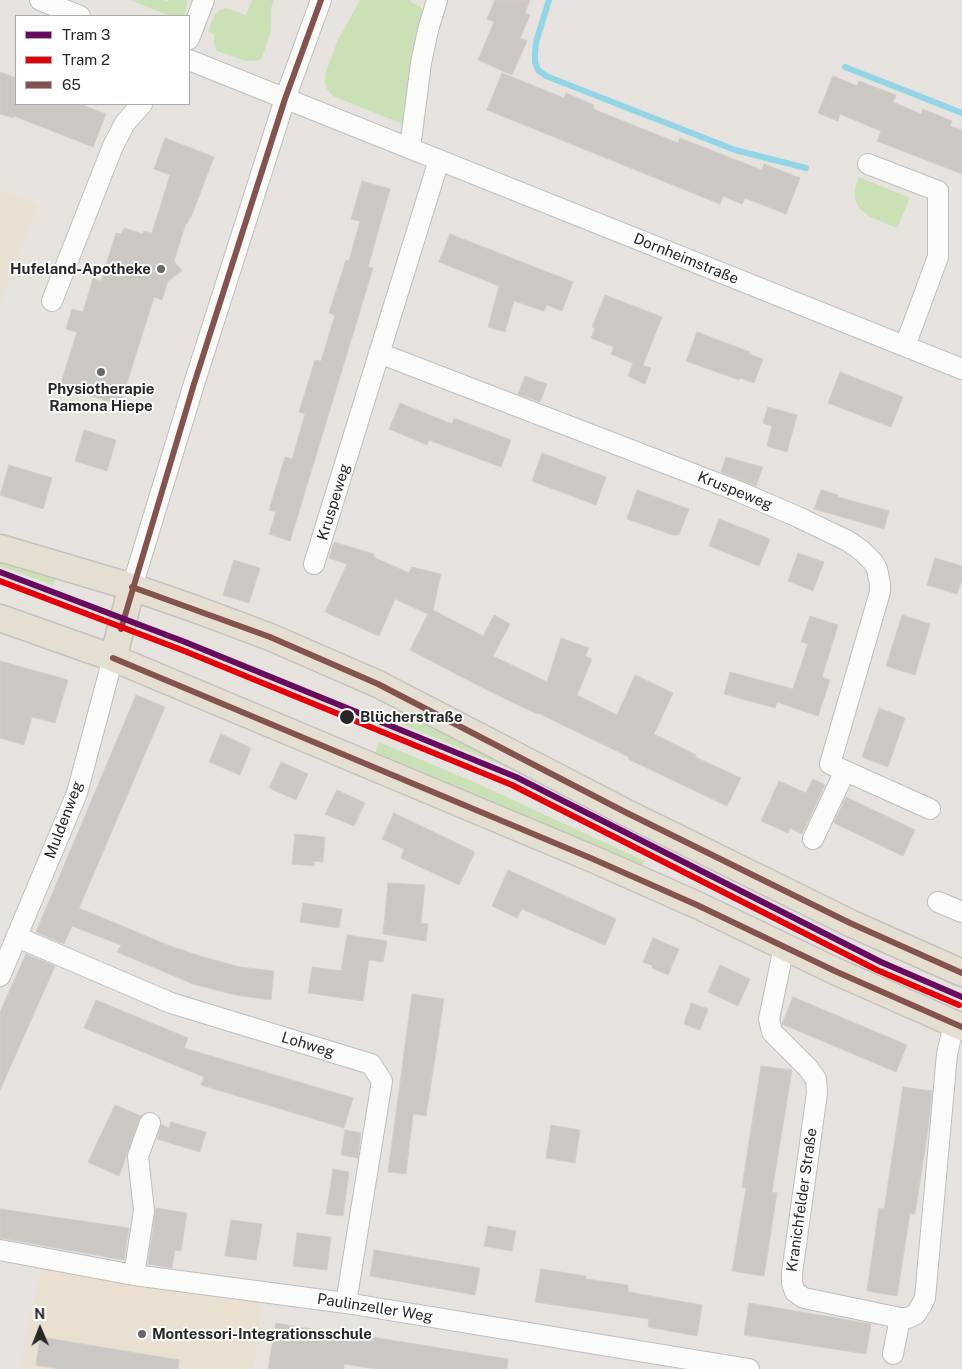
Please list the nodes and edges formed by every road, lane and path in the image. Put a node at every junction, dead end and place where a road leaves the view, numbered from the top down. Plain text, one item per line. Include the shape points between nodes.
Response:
1 (40, 0) edge
2 (204, 0) edge
3 (321, 0) edge
4 (436, 0) edge
5 (78, 15) edge
6 (190, 36) edge
7 (190, 60) edge
8 (285, 99) junction
9 (141, 105) edge
10 (410, 148) junction
11 (439, 160) junction
12 (868, 164) dead end
13 (52, 302) dead end
14 (905, 346) junction
15 (379, 353) junction
16 (962, 369) edge
17 (0, 548) edge
18 (314, 564) dead end
19 (132, 587) junction
20 (0, 618) edge
21 (113, 658) junction
22 (845, 771) junction
23 (930, 809) dead end
24 (813, 839) dead end
25 (938, 902) dead end
26 (962, 912) edge
27 (17, 937) junction
28 (784, 947) junction
29 (962, 973) edge
30 (0, 976) edge
31 (958, 1025) edge
32 (150, 1123) dead end
33 (0, 1250) edge
34 (134, 1275) junction
35 (346, 1303) junction
36 (900, 1318) junction
37 (893, 1354) dead end
38 (749, 1369) edge

1 - 5 street
2 - 6 street
3 - 8 street
4 - 10 street via 421,63
7 - 8 street, Dornheimstraße
8 - 10 street, Dornheimstraße
8 - 19 street
9 - 13 street via 125,123 113,146
10 - 11 street, Dornheimstraße
11 - 14 street, Dornheimstraße
11 - 15 street, Kruspeweg
12 - 14 street via 938,191 938,257
14 - 16 street, Dornheimstraße
15 - 18 street, Kruspeweg
15 - 22 street, Kruspeweg via 740,492 807,521 862,550 877,569 880,592 830,764
17 - 19 main road
19 - 21 main road
19 - 29 main road via 270,638 378,684 668,834 850,923
20 - 21 main road
21 - 27 street, Muldenweg via 77,793
21 - 28 main road via 593,859
22 - 23 street, Kruspeweg
22 - 24 street
25 - 26 street
27 - 30 street, Muldenweg
27 - 35 street, Lohweg via 171,1003 371,1064 382,1081
28 - 31 main road
28 - 36 street, Kranichfelder Straße via 768,1019 772,1032 816,1078 817,1093 792,1283 795,1292 804,1298
31 - 36 street via 947,1054 925,1298 916,1314
32 - 34 street via 138,1156 144,1211
33 - 34 street, Paulinzeller Weg
34 - 35 street, Paulinzeller Weg
35 - 38 street, Paulinzeller Weg
36 - 37 street

